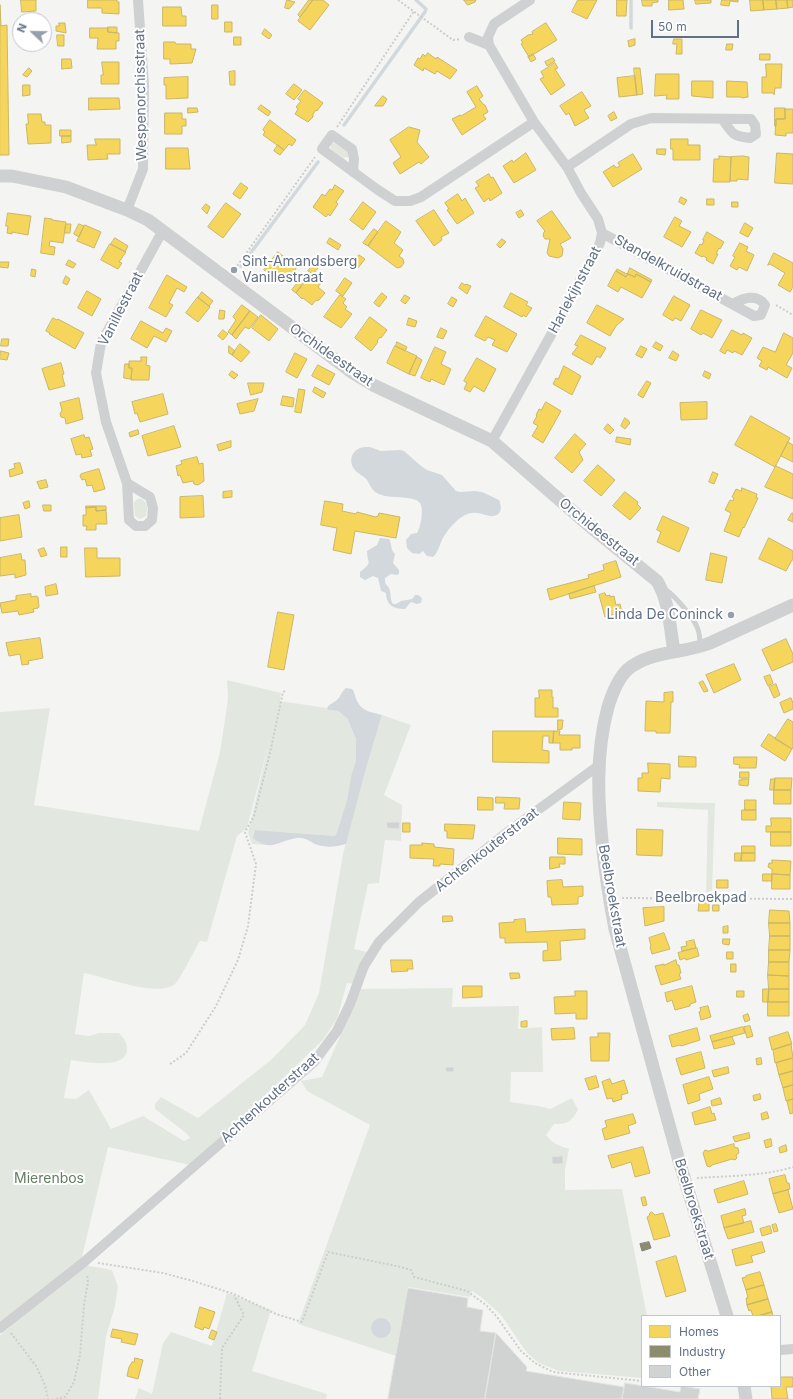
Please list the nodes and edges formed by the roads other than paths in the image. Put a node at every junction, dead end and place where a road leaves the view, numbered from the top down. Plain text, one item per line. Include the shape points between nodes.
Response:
1 (138, 0) edge
2 (530, 0) edge
3 (469, 38) road end
4 (489, 41) junction
5 (723, 120) dead end
6 (534, 122) junction
7 (567, 167) junction
8 (353, 172) junction
9 (0, 176) edge
10 (127, 210) junction
11 (162, 232) junction
12 (602, 232) junction
13 (733, 304) junction
14 (492, 441) junction
15 (127, 483) dead end
16 (661, 586) junction
17 (793, 605) edge
18 (701, 647) junction
19 (674, 651) junction
20 (598, 766) junction
21 (728, 1315) edge
22 (2, 1327) edge
23 (793, 1349) edge
24 (781, 1350) edge
25 (744, 1387) edge
26 (746, 1399) edge

1 - 10 street, Wespenorchisstraat via 144,85 143,169
2 - 4 street via 494,24
3 - 4 street
4 - 6 street, Harlekijnstraat
5 - 7 street via 670,117 651,118 631,124
6 - 7 street, Harlekijnstraat
6 - 8 street via 421,197 410,201 396,201
7 - 12 street, Harlekijnstraat via 598,219
8 - 8 street via 352,149 332,135 322,149
9 - 10 street, Orchideestraat via 66,187
10 - 11 street, Orchideestraat via 148,220
11 - 14 street, Orchideestraat via 354,373
11 - 15 street, Vanillestraat via 101,343 96,373 106,422
12 - 13 street, Standelkruidstraat
12 - 14 street, Harlekijnstraat via 597,250
13 - 13 street, Standelkruidstraat via 751,297 765,305 760,315 754,316
14 - 16 street, Orchideestraat
16 - 18 lane, Orchideestraat via 669,591 697,626
16 - 19 street
17 - 18 street, Beelbroekstraat
18 - 19 street, Beelbroekstraat
19 - 20 street, Beelbroekstraat via 642,661 627,670 620,678 604,721
20 - 21 street, Beelbroekstraat via 599,816 614,929 679,1161
20 - 22 street, Achtenkouterstraat via 509,831 419,902 379,942 364,966 337,1031 314,1062 84,1262
23 - 24 street
25 - 26 street

